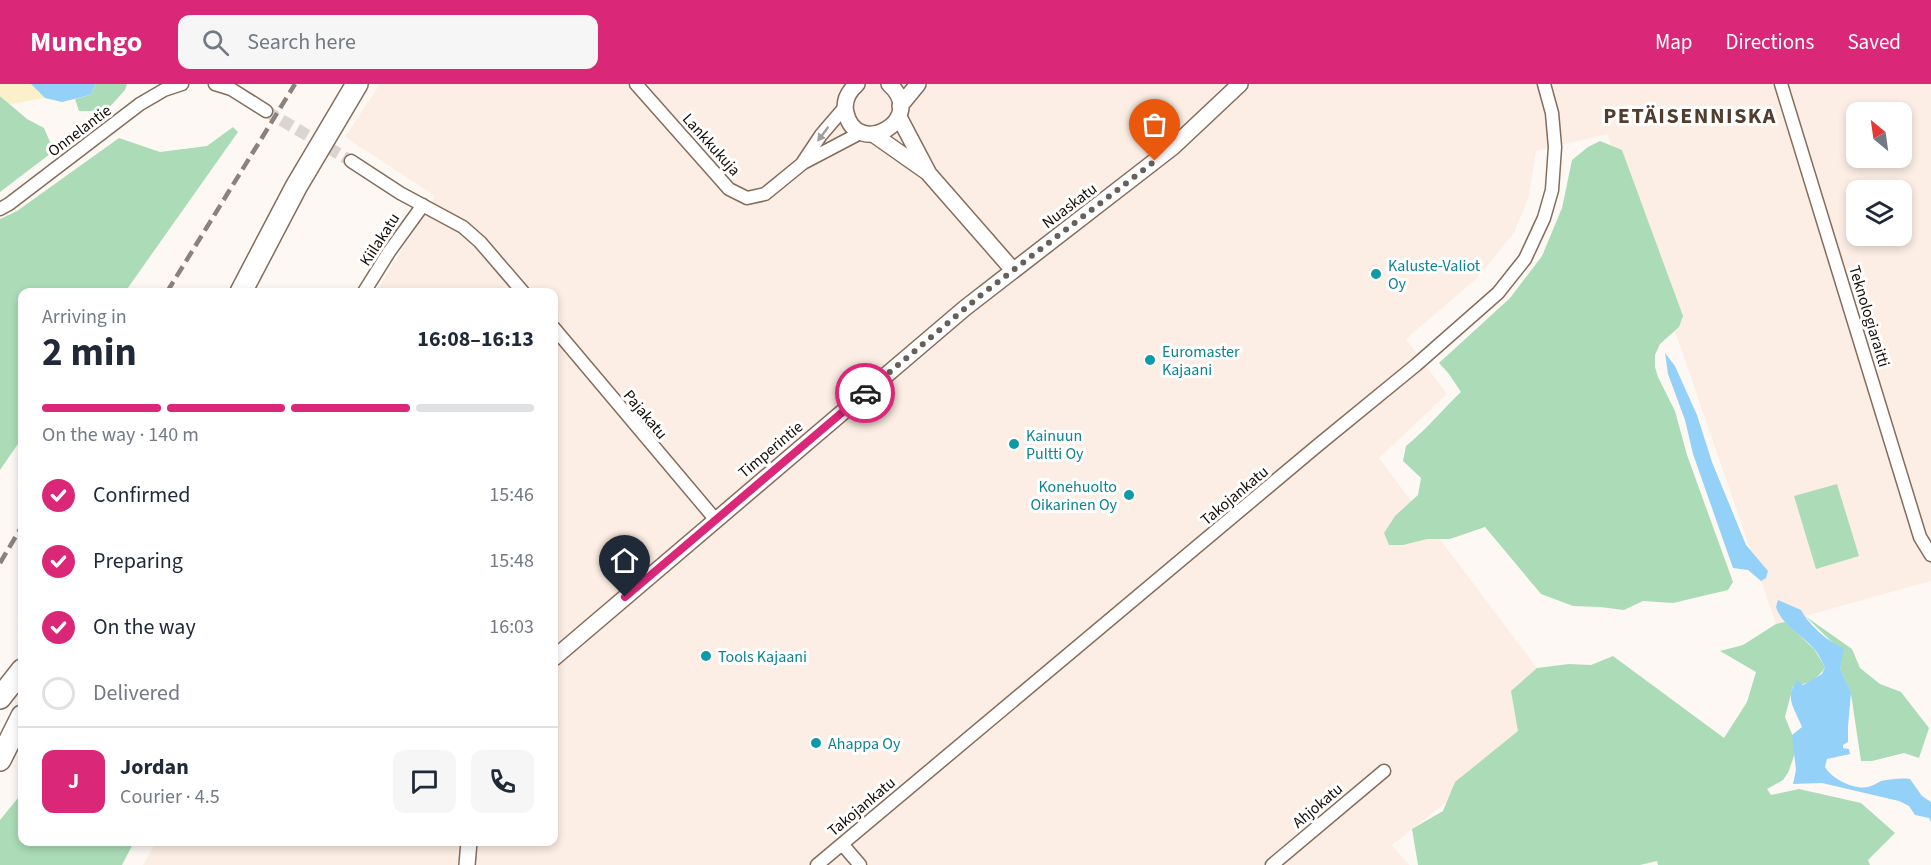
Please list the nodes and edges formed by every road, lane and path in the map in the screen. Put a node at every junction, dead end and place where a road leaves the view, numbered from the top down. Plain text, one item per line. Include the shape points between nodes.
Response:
1 (182, 84) edge
2 (215, 84) edge
3 (357, 84) edge
4 (636, 84) edge
5 (888, 84) edge
6 (918, 84) edge
7 (1240, 84) edge
8 (1544, 84) edge
9 (1781, 84) edge
10 (847, 93) edge
11 (266, 111) tunnel mouth
12 (899, 112) junction
13 (868, 133) junction
14 (351, 161) tunnel mouth
15 (803, 163) junction
16 (929, 174) junction
17 (423, 205) junction
18 (0, 209) edge
19 (1013, 270) junction
20 (243, 288) edge
21 (366, 288) edge
22 (520, 288) edge
23 (558, 333) edge
24 (715, 519) junction
25 (1931, 555) edge
26 (558, 655) edge
27 (18, 675) edge
28 (0, 698) edge
29 (18, 724) edge
30 (0, 760) edge
31 (1384, 771) dead end
32 (842, 844) junction
33 (469, 846) edge
34 (467, 865) edge
35 (817, 865) edge
36 (860, 865) edge
37 (1272, 865) edge

1 - 18 street, Onnelantie via 140,104
2 - 11 street via 231,89
3 - 20 highway via 296,187
4 - 15 street, Lankkukuja via 729,189 747,198 765,194
5 - 12 street via 896,91
6 - 12 street
7 - 19 street, Nuaskatu via 1173,147
8 - 32 street, Takojankatu via 1555,147 1552,190 1525,259 1498,293
9 - 25 street, Teknologiaraitti via 1920,537
10 - 13 street via 850,122
10 -> 15 street, Lankkukuja
12 - 13 street via 888,129
12 - 16 street
13 - 15 street, Lankkukuja
13 - 16 street
14 - 17 street
16 - 19 street
17 - 21 street, Kiilakatu
17 - 22 street via 463,227
19 - 24 street, Timperintie
23 - 24 street, Pajakatu
24 - 26 street, Timperintie
27 - 28 highway
29 - 30 highway
31 - 37 street, Ahjokatu
32 - 35 street, Takojankatu
32 - 36 street
33 - 34 street

